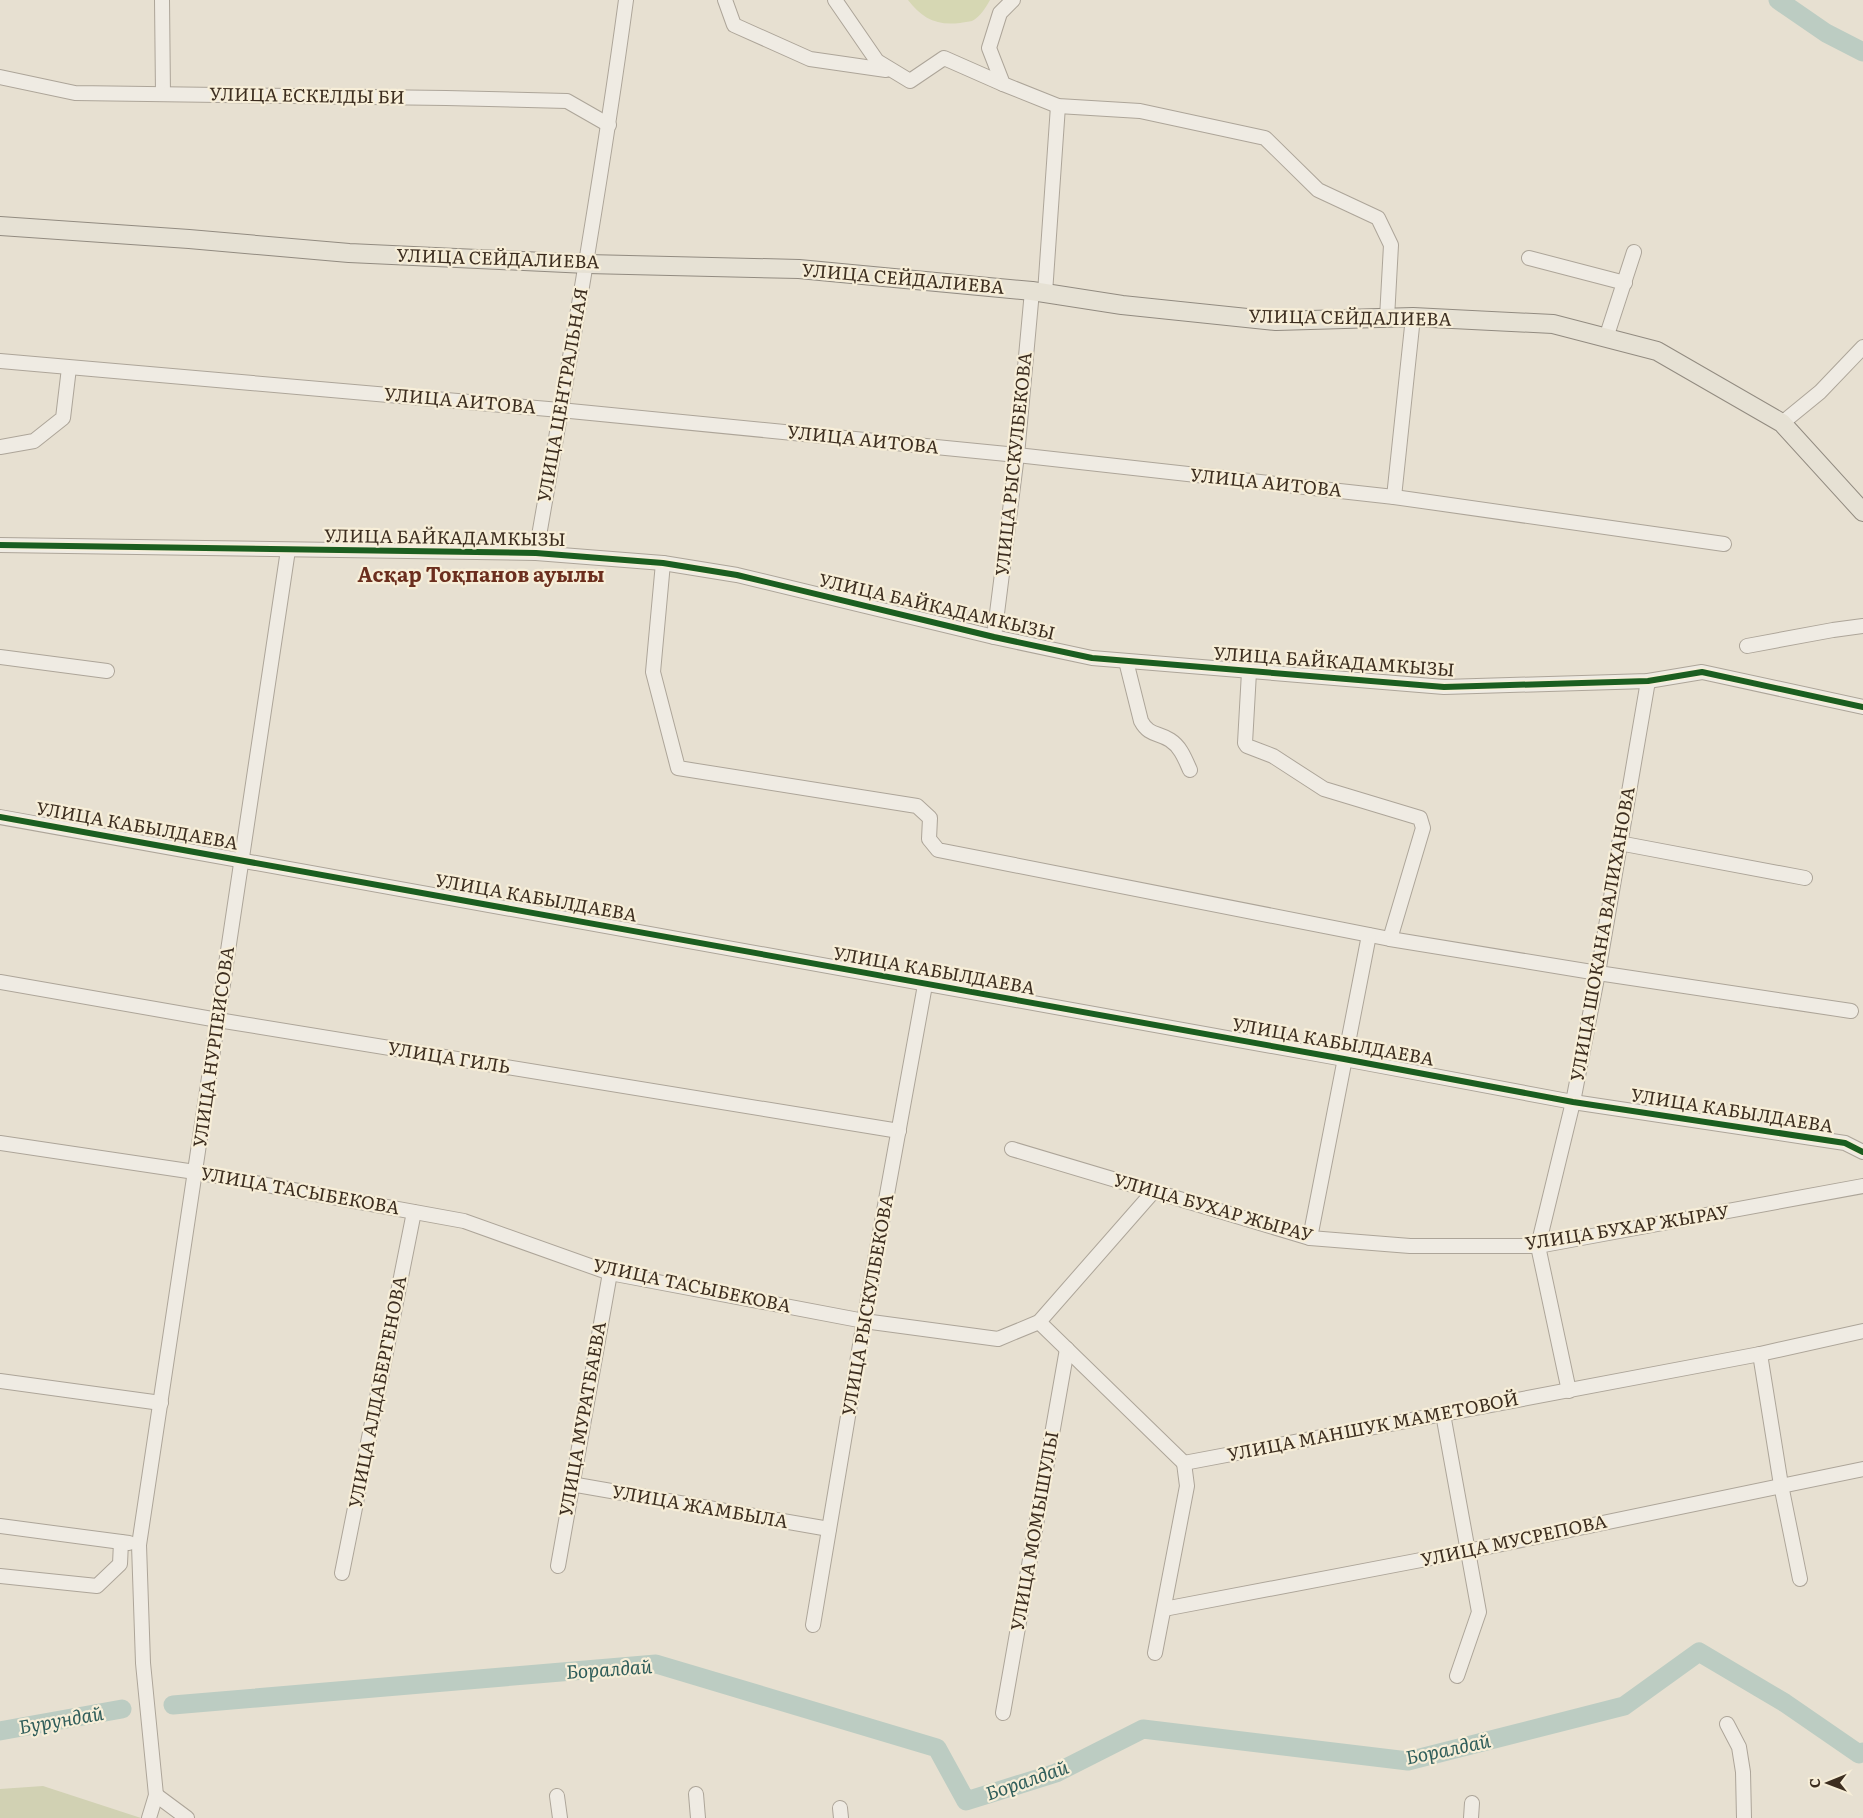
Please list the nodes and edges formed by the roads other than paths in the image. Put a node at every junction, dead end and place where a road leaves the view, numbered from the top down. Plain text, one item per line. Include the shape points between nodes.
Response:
1 (162, 0) edge
2 (626, 0) edge
3 (725, 0) edge
4 (835, 0) edge
5 (1013, 0) edge
6 (892, 70) junction
7 (0, 77) edge
8 (1003, 84) junction
9 (163, 94) junction
10 (1058, 106) junction
11 (609, 124) junction
12 (0, 226) edge
13 (1634, 252) dead end
14 (1529, 258) dead end
15 (587, 264) junction
16 (1625, 283) junction
17 (1039, 292) junction
18 (1388, 318) junction
19 (1413, 318) junction
20 (1606, 338) junction
21 (1863, 347) edge
22 (0, 361) edge
23 (69, 368) junction
24 (560, 410) junction
25 (1782, 423) junction
26 (0, 447) edge
27 (1017, 455) junction
28 (1394, 497) junction
29 (1863, 512) edge
30 (1724, 544) dead end
31 (0, 545) edge
32 (288, 550) junction
33 (536, 553) junction
34 (663, 563) junction
35 (1863, 626) edge
36 (994, 637) junction
37 (1746, 646) dead end
38 (0, 657) edge
39 (1126, 661) junction
40 (107, 671) dead end
41 (1249, 672) junction
42 (1648, 681) junction
43 (1863, 707) edge
44 (1190, 770) dead end
45 (0, 817) edge
46 (1619, 843) junction
47 (242, 860) junction
48 (1805, 878) dead end
49 (1369, 935) junction
50 (1390, 939) junction
51 (1598, 973) junction
52 (0, 982) edge
53 (925, 985) junction
54 (1851, 1011) dead end
55 (218, 1020) junction
56 (1344, 1059) junction
57 (1573, 1102) junction
58 (899, 1131) junction
59 (0, 1143) edge
60 (1012, 1149) dead end
61 (1863, 1152) edge
62 (195, 1172) junction
63 (1863, 1186) edge
64 (1153, 1192) junction
65 (414, 1212) junction
66 (1310, 1238) junction
67 (1538, 1246) junction
68 (610, 1273) junction
69 (864, 1321) junction
70 (1039, 1322) junction
71 (1863, 1331) edge
72 (1067, 1349) junction
73 (1760, 1354) junction
74 (0, 1380) edge
75 (1569, 1391) junction
76 (161, 1404) junction
77 (1443, 1414) junction
78 (1184, 1463) junction
79 (1863, 1469) edge
80 (571, 1484) junction
81 (1781, 1485) junction
82 (0, 1526) edge
83 (829, 1529) junction
84 (121, 1542) junction
85 (139, 1545) junction
86 (1468, 1551) junction
87 (558, 1566) dead end
88 (342, 1573) dead end
89 (0, 1576) edge
90 (1800, 1579) dead end
91 (1164, 1609) junction
92 (813, 1625) dead end
93 (1155, 1653) dead end
94 (1457, 1676) dead end
95 (1003, 1713) dead end
96 (1727, 1724) dead end
97 (696, 1794) dead end
98 (156, 1795) junction
99 (557, 1796) dead end
100 (1472, 1802) dead end
101 (149, 1818) edge
102 (187, 1818) edge
103 (560, 1818) edge
104 (698, 1818) edge
105 (1471, 1818) edge
106 (1744, 1818) edge

1 - 9 street
2 - 11 street, УЛИЦА ЦЕНТРАЛЬНАЯ
3 - 6 street via 734,25 810,59
4 - 6 street via 877,61
5 - 8 street via 1000,12 989,48
6 - 8 street via 910,82 944,58
7 - 9 street, УЛИЦА ЕСКЕЛДЫ БИ via 75,93
8 - 10 street
9 - 11 street, УЛИЦА ЕСКЕЛДЫ БИ via 568,101
10 - 17 street, УЛИЦА РЫСКУЛБЕКОВА
10 - 18 street via 1140,111 1265,138 1318,190 1378,218 1391,245
11 - 15 street, УЛИЦА ЦЕНТРАЛЬНАЯ
12 - 15 main road, УЛИЦА СЕЙДАЛИЕВА via 349,253
13 - 16 street
14 - 16 street
15 - 17 main road, УЛИЦА СЕЙДАЛИЕВА via 799,269
15 - 24 street, УЛИЦА ЦЕНТРАЛЬНАЯ
16 - 20 street
17 - 18 main road, УЛИЦА СЕЙДАЛИЕВА via 1122,305 1276,320
17 - 27 street, УЛИЦА РЫСКУЛБЕКОВА
18 - 19 main road, УЛИЦА СЕЙДАЛИЕВА
19 - 20 main road, УЛИЦА СЕЙДАЛИЕВА via 1553,324
19 - 28 street
20 - 25 main road, УЛИЦА СЕЙДАЛИЕВА via 1657,351
21 - 25 street via 1820,392
22 - 23 street, УЛИЦА АИТОВА
23 - 24 street, УЛИЦА АИТОВА
23 - 26 street via 63,418 34,441
24 - 27 street, УЛИЦА АИТОВА
24 - 33 street, УЛИЦА ЦЕНТРАЛЬНАЯ
25 - 29 main road, УЛИЦА СЕЙДАЛИЕВА
27 - 28 street, УЛИЦА АИТОВА
27 - 36 street, УЛИЦА РЫСКУЛБЕКОВА
28 - 30 street, УЛИЦА АИТОВА
31 - 32 street, УЛИЦА БАЙКАДАМКЫЗЫ
32 - 33 street, УЛИЦА БАЙКАДАМКЫЗЫ
32 - 47 street, УЛИЦА НУРПЕИСОВА
33 - 34 street, УЛИЦА БАЙКАДАМКЫЗЫ
34 - 36 street, УЛИЦА БАЙКАДАМКЫЗЫ via 737,575
34 - 49 street via 653,672 678,768 917,806 930,818 929,839 938,850
35 - 37 street
36 - 39 street, УЛИЦА БАЙКАДАМКЫЗЫ via 1092,658
38 - 40 street
39 - 41 street, УЛИЦА БАЙКАДАМКЫЗЫ
39 - 44 street via 1145,728 1171,740 1182,752
41 - 42 street, УЛИЦА БАЙКАДАМКЫЗЫ via 1444,687
41 - 50 street via 1247,746 1273,756 1324,789 1420,818 1423,828
42 - 43 street, УЛИЦА БАЙКАДАМКЫЗЫ via 1702,672
42 - 46 street, УЛИЦА ШОКАНА ВАЛИХАНОВА
45 - 47 street, УЛИЦА КАБЫЛДАЕВА
46 - 48 street
46 - 51 street, УЛИЦА ШОКАНА ВАЛИХАНОВА
47 - 53 street, УЛИЦА КАБЫЛДАЕВА
47 - 55 street, УЛИЦА НУРПЕИСОВА
49 - 50 street
49 - 56 street
50 - 51 street
51 - 54 street
51 - 57 street, УЛИЦА ШОКАНА ВАЛИХАНОВА
52 - 55 street, УЛИЦА ГИЛЬ
53 - 56 street, УЛИЦА КАБЫЛДАЕВА
53 - 58 street, УЛИЦА РЫСКУЛБЕКОВА
55 - 58 street, УЛИЦА ГИЛЬ
55 - 62 street, УЛИЦА НУРПЕИСОВА
56 - 57 street, УЛИЦА КАБЫЛДАЕВА
56 - 66 street
57 - 61 street, УЛИЦА КАБЫЛДАЕВА via 1845,1143
57 - 67 street, УЛИЦА ШОКАНА ВАЛИХАНОВА
58 - 69 street, УЛИЦА РЫСКУЛБЕКОВА
59 - 62 street, УЛИЦА ТАСЫБЕКОВА
60 - 64 street, УЛИЦА БУХАР ЖЫРАУ
62 - 65 street, УЛИЦА ТАСЫБЕКОВА
62 - 76 street, УЛИЦА НУРПЕИСОВА
63 - 67 street, УЛИЦА БУХАР ЖЫРАУ
64 - 66 street, УЛИЦА БУХАР ЖЫРАУ
64 - 70 street, УЛИЦА ТАСЫБЕКОВА
65 - 68 street, УЛИЦА ТАСЫБЕКОВА via 464,1222
65 - 88 street, УЛИЦА АЛДАБЕРГЕНОВА
66 - 67 street, УЛИЦА БУХАР ЖЫРАУ via 1410,1246
67 - 75 street, УЛИЦА ШОКАНА ВАЛИХАНОВА
68 - 69 street, УЛИЦА ТАСЫБЕКОВА
68 - 80 street, УЛИЦА МУРАТБАЕВА
69 - 70 street, УЛИЦА ТАСЫБЕКОВА via 998,1339
69 - 83 street, УЛИЦА РЫСКУЛБЕКОВА
70 - 72 street
71 - 73 street, УЛИЦА МАНШУК МАМЕТОВОЙ
72 - 78 street
72 - 95 street, УЛИЦА МОМЫШУЛЫ
73 - 75 street, УЛИЦА МАНШУК МАМЕТОВОЙ
73 - 81 street
74 - 76 street
75 - 77 street, УЛИЦА МАНШУК МАМЕТОВОЙ
76 - 85 street, УЛИЦА НУРПЕИСОВА
77 - 78 street, УЛИЦА МАНШУК МАМЕТОВОЙ
77 - 86 street
78 - 91 street via 1187,1486
79 - 81 street, УЛИЦА МУСРЕПОВА
80 - 83 street, УЛИЦА ЖАМБЫЛА
80 - 87 street, УЛИЦА МУРАТБАЕВА
81 - 86 street, УЛИЦА МУСРЕПОВА
81 - 90 street
82 - 84 street
83 - 92 street, УЛИЦА РЫСКУЛБЕКОВА
84 - 85 street
84 - 89 street via 120,1564 97,1586
85 - 98 street, УЛИЦА НУРПЕИСОВА via 143,1663
86 - 91 street, УЛИЦА МУСРЕПОВА
86 - 94 street via 1479,1612
91 - 93 street
96 - 106 street via 1739,1746
97 - 104 street
98 - 101 street
98 - 102 street
99 - 103 street
100 - 105 street

